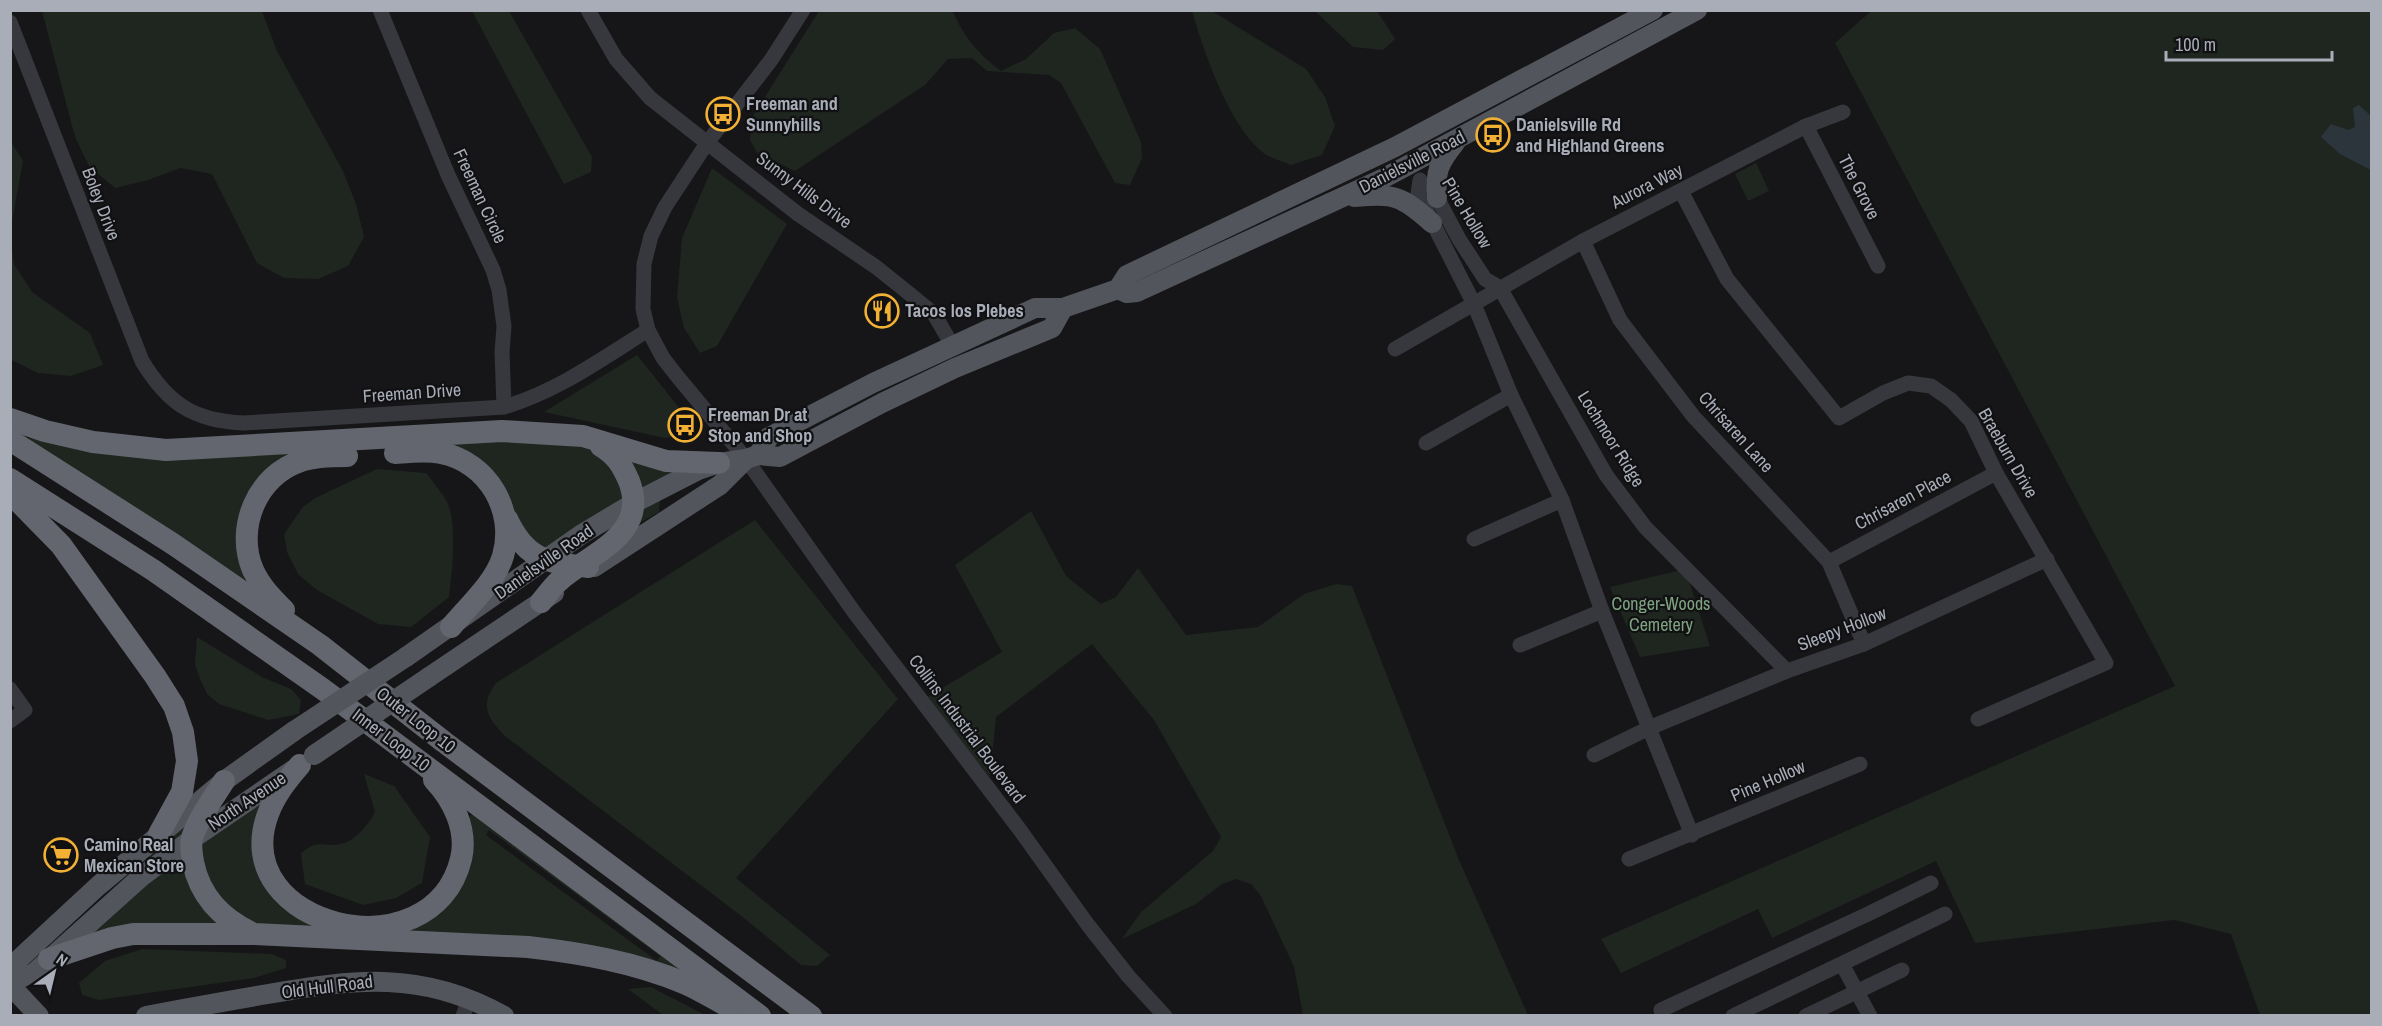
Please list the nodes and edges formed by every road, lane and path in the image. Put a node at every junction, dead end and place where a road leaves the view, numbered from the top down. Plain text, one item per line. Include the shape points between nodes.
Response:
1 (380, 10) edge
2 (588, 10) edge
3 (803, 10) edge
4 (1653, 10) edge
5 (1697, 10) edge
6 (10, 22) edge
7 (1843, 112) dead end
8 (1806, 126) junction
9 (1458, 139) junction
10 (707, 143) junction
11 (1395, 147) junction
12 (1414, 172) junction
13 (1681, 191) junction
14 (1342, 197) junction
15 (1437, 198) junction
16 (1432, 223) junction
17 (1583, 241) junction
18 (1878, 266) dead end
19 (1500, 288) junction
20 (1118, 289) junction
21 (1474, 304) junction
22 (1062, 308) junction
23 (648, 330) junction
24 (952, 345) junction
25 (1395, 349) dead end
26 (166, 395) joint
27 (1511, 395) junction
28 (504, 407) junction
29 (10, 419) edge
30 (583, 436) junction
31 (10, 440) edge
32 (1426, 443) dead end
33 (752, 457) junction
34 (719, 463) junction
35 (1996, 473) junction
36 (10, 479) edge
37 (10, 493) edge
38 (1562, 500) junction
39 (632, 504) junction
40 (505, 514) junction
41 (1474, 539) dead end
42 (2047, 559) junction
43 (546, 560) junction
44 (1829, 561) junction
45 (587, 567) junction
46 (541, 602) joint
47 (1602, 611) junction
48 (451, 627) junction
49 (1864, 644) junction
50 (320, 645) junction
51 (1520, 645) dead end
52 (1787, 671) junction
53 (10, 689) edge
54 (354, 691) joint
55 (375, 715) joint
56 (1978, 719) dead end
57 (10, 721) edge
58 (1649, 728) junction
59 (396, 743) junction
60 (1594, 755) dead end
61 (307, 760) junction
62 (1860, 764) dead end
63 (224, 781) junction
64 (159, 834) junction
65 (1692, 834) junction
66 (192, 839) junction
67 (1629, 859) dead end
68 (1931, 883) dead end
69 (1945, 914) dead end
70 (254, 934) junction
71 (49, 959) junction
72 (1842, 964) junction
73 (1902, 970) dead end
74 (10, 982) edge
75 (1858, 991) junction
76 (466, 1007) edge
77 (39, 1016) edge
78 (146, 1016) edge
79 (504, 1016) edge
80 (745, 1016) edge
81 (760, 1016) edge
82 (811, 1016) edge
83 (1165, 1016) edge
84 (1664, 1016) edge
85 (1733, 1016) edge
86 (1806, 1016) edge
87 (1870, 1016) edge

1 - 28 street, Freeman Circle via 500,290
2 - 10 street, Sunny Hills Drive via 616,59 650,98
3 - 10 street via 771,60
4 - 11 main road, Danielsville Road
5 - 9 main road, Danielsville Road
6 - 26 street, Boley Drive via 142,361
7 - 8 street, Aurora Way
8 - 13 street, Aurora Way
8 - 18 street, The Grove
9 - 12 main road, Danielsville Road
9 - 15 main road via 1439,164
10 - 23 street via 651,236 643,285
10 - 24 street, Sunny Hills Drive via 911,295 934,314
11 - 12 street
11 - 20 main road, Danielsville Road via 1127,275
12 - 14 main road, Danielsville Road
12 - 15 street, Pine Hollow via 1429,184
12 - 16 street, Pine Hollow via 1418,194
13 - 17 street, Aurora Way
13 - 35 street, Braeburn Drive via 1727,279 1839,418 1908,384 1930,386 1952,400 1971,421
14 - 16 main road via 1396,197
14 - 20 main road, Danielsville Road via 1137,292
15 - 19 street, Pine Hollow via 1485,279
16 - 21 street, Pine Hollow
17 - 19 street, Aurora Way
17 - 44 street, Chrisaren Lane via 1620,320 1694,416
19 - 21 street, Aurora Way
19 - 52 street, Lochmoor Ridge via 1606,475 1645,526
20 - 22 main road, Danielsville Road
21 - 25 street
21 - 27 street, Pine Hollow
22 - 24 main road, Danielsville Road via 1035,308
22 - 33 main road, Danielsville Road via 1052,328 955,368 780,457
23 - 28 street, Freeman Drive via 554,388
23 - 33 street via 676,376
24 - 33 main road, Danielsville Road via 770,437
26 - 28 street, Freeman Drive via 197,415 228,422
27 - 32 street
27 - 38 street, Pine Hollow
29 - 30 highway via 93,442 166,450 502,431
30 - 34 highway via 666,461
30 - 39 highway via 615,455 623,466 632,488
31 - 50 highway, Outer Loop 10 via 173,544
33 - 34 main road, Danielsville Road
33 - 45 main road, Danielsville Road via 720,484
33 - 83 street, Collins Industrial Boulevard via 854,612 1088,925
34 - 39 main road, Danielsville Road
35 - 42 street, Braeburn Drive
35 - 44 street, Chrisaren Place
36 - 59 highway, Inner Loop 10 via 153,570
37 - 64 highway via 61,545 174,706 187,761 182,792
38 - 41 street
38 - 47 street, Pine Hollow
39 - 43 main road, Danielsville Road
39 - 45 highway via 628,523 617,539
40 - 43 highway via 516,539
40 - 48 highway via 506,540 498,568
40 - 50 highway via 485,478 463,462 441,453 326,457 302,460 287,467 266,484 253,503 247,527 248,555 269,594
42 - 49 street, Sleepy Hollow
42 - 56 street, Braeburn Drive via 2106,663
43 - 45 highway
43 - 48 main road, Danielsville Road
44 - 49 street, Chrisaren Lane
45 - 46 highway via 559,581
46 - 55 main road, Danielsville Road, bridge
47 - 51 street
47 - 58 street, Pine Hollow
48 - 54 main road, Danielsville Road, bridge
49 - 52 street, Sleepy Hollow
50 - 82 highway, Outer Loop 10
52 - 58 street, Sleepy Hollow
53 - 57 street via 25,710
54 - 63 main road, North Avenue, bridge
55 - 61 main road, North Avenue, bridge
58 - 60 street
58 - 65 street, Pine Hollow
59 - 61 highway via 442,789 452,804 462,838 460,862 450,888 438,903 405,922 360,925 329,921 299,909 280,891 263,854 267,817 274,799
59 - 81 highway, Inner Loop 10
61 - 66 main road, North Avenue
62 - 65 street, Pine Hollow
63 - 64 main road, North Avenue
63 - 66 highway
64 - 74 main road, North Avenue via 18,960
65 - 67 street, Pine Hollow
66 - 70 highway via 198,882 207,899 226,918
66 - 71 main road, North Avenue via 141,877
68 - 84 street via 1661,1010
69 - 72 street
70 - 71 highway via 133,934
70 - 80 highway via 569,951 610,959 685,983
71 - 74 main road, North Avenue via 34,973
72 - 75 street
72 - 85 street
73 - 75 street
74 - 77 main road
75 - 86 street
75 - 87 street
76 - 78 main road, Old Hull Road via 442,990 408,983 352,981
76 - 79 main road, Old Hull Road

